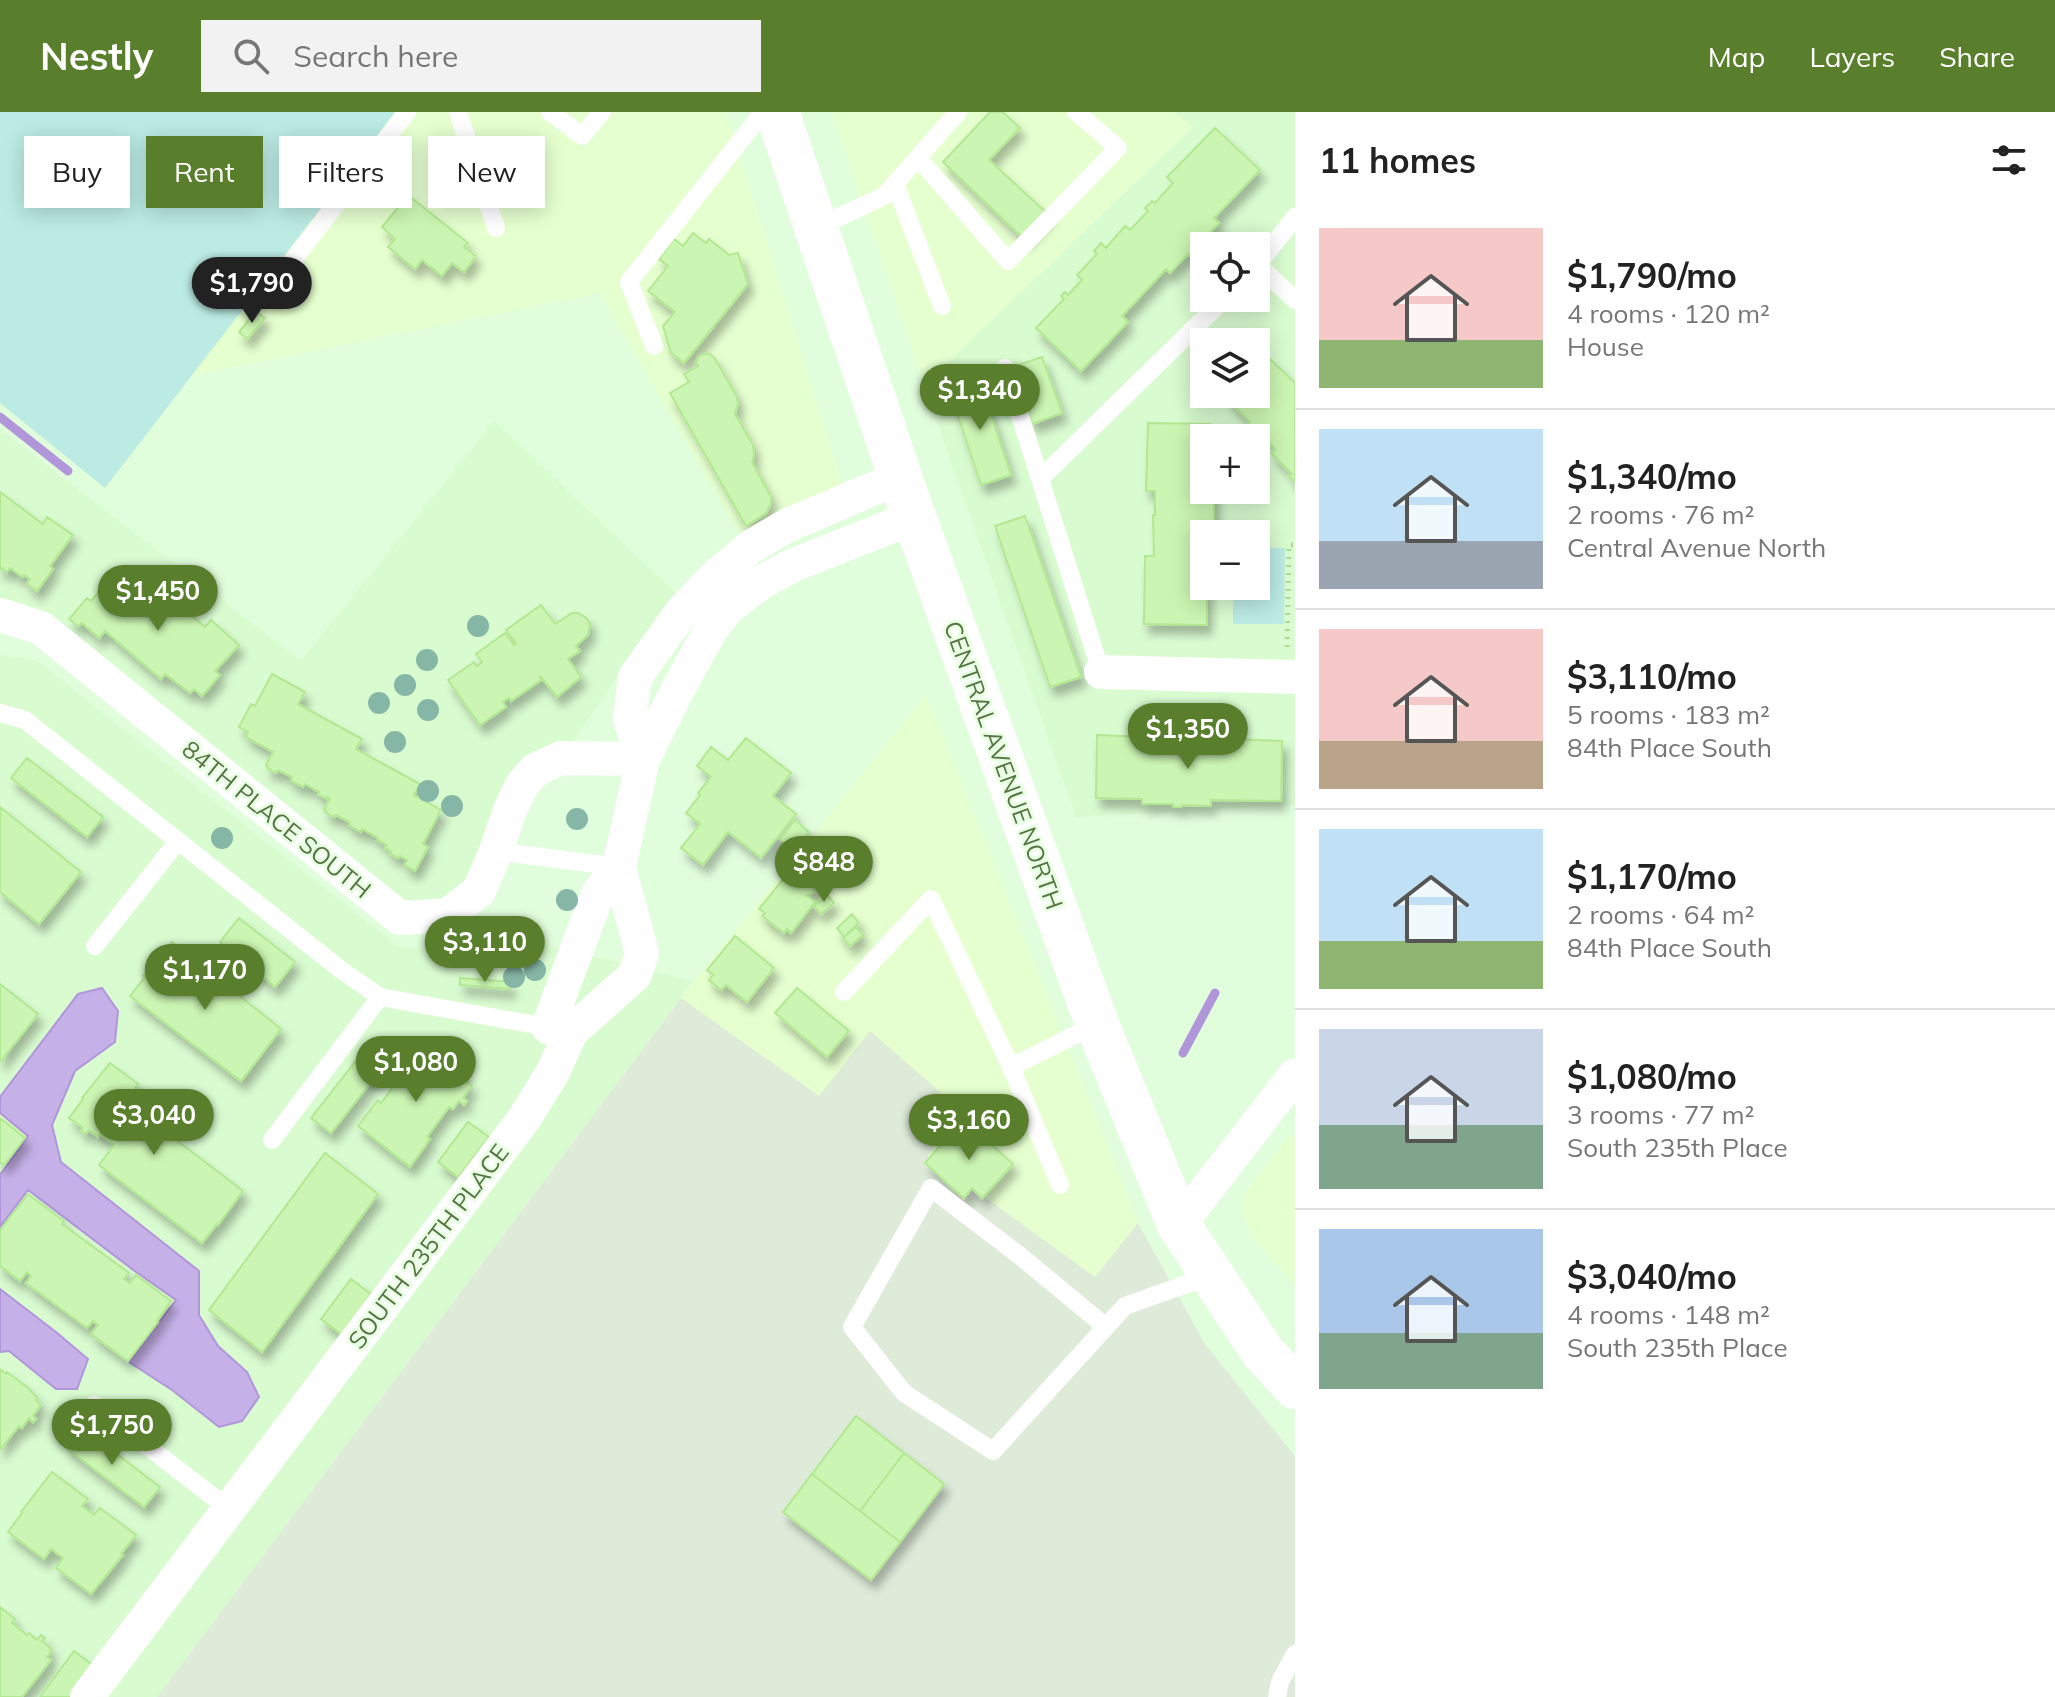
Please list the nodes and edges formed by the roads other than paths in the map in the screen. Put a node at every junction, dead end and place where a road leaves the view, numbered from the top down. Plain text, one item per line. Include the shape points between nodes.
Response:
1 (407, 112) edge
2 (458, 112) edge
3 (550, 112) edge
4 (602, 112) edge
5 (763, 112) edge
6 (777, 112) edge
7 (958, 112) edge
8 (1076, 112) edge
9 (918, 158) junction
10 (895, 184) junction
11 (1295, 217) edge
12 (496, 228) dead end
13 (816, 228) junction
14 (1270, 249) edge
15 (294, 259) dead end
16 (1270, 278) edge
17 (1295, 300) edge
18 (942, 306) dead end
19 (1211, 312) edge
20 (654, 346) dead end
21 (1005, 368) dead end
22 (1040, 479) junction
23 (908, 497) junction
24 (0, 615) edge
25 (1101, 672) joint
26 (1291, 677) edge
27 (0, 713) edge
28 (643, 759) junction
29 (178, 841) junction
30 (496, 851) junction
31 (619, 867) junction
32 (95, 946) dead end
33 (844, 992) dead end
34 (380, 997) junction
35 (1097, 1024) junction
36 (560, 1030) junction
37 (1011, 1067) junction
38 (1295, 1075) edge
39 (272, 1140) dead end
40 (1060, 1185) dead end
41 (1179, 1225) junction
42 (1212, 1275) junction
43 (1106, 1327) junction
44 (1295, 1387) edge
45 (94, 1405) dead end
46 (229, 1509) junction
47 (1295, 1654) edge
48 (87, 1697) edge
49 (1277, 1697) edge

1 - 15 lane
2 - 12 lane
3 - 4 lane via 582,136
5 - 20 lane via 629,282
6 - 13 main road, CENTRAL AVENUE NORTH
7 - 9 lane
8 - 9 lane via 1118,148 1008,261
9 - 10 lane
10 - 13 lane via 884,196
10 - 18 lane
11 - 14 lane
13 - 23 main road, CENTRAL AVENUE NORTH
16 - 17 lane
19 - 22 lane
21 - 22 lane
22 - 25 lane
23 - 28 street, SOUTH 235TH PLACE via 762,582 728,608 711,629
23 - 35 main road, CENTRAL AVENUE NORTH
24 - 30 street, 84TH PLACE SOUTH via 41,628 400,918 448,915 479,891
25 - 26 street
27 - 29 lane via 25,720
28 - 30 street, 84TH PLACE SOUTH via 561,758 535,770 522,785
28 - 31 street, SOUTH 235TH PLACE
29 - 32 lane
29 - 34 lane
30 - 31 lane
31 - 36 street via 598,893
31 - 36 street, SOUTH 235TH PLACE via 642,953 635,975
33 - 37 lane via 931,899
34 - 36 lane
34 - 39 lane
35 - 37 lane
35 - 41 main road, CENTRAL AVENUE NORTH
36 - 46 street, SOUTH 235TH PLACE via 553,1072 524,1119
37 - 40 lane
38 - 41 street
41 - 42 main road, CENTRAL AVENUE NORTH
42 - 43 lane via 1125,1306
42 - 44 main road, CENTRAL AVENUE NORTH via 1262,1351
43 - 43 lane via 993,1451 904,1393 852,1327 931,1188
45 - 46 lane
46 - 48 street, SOUTH 235TH PLACE
47 - 49 lane

